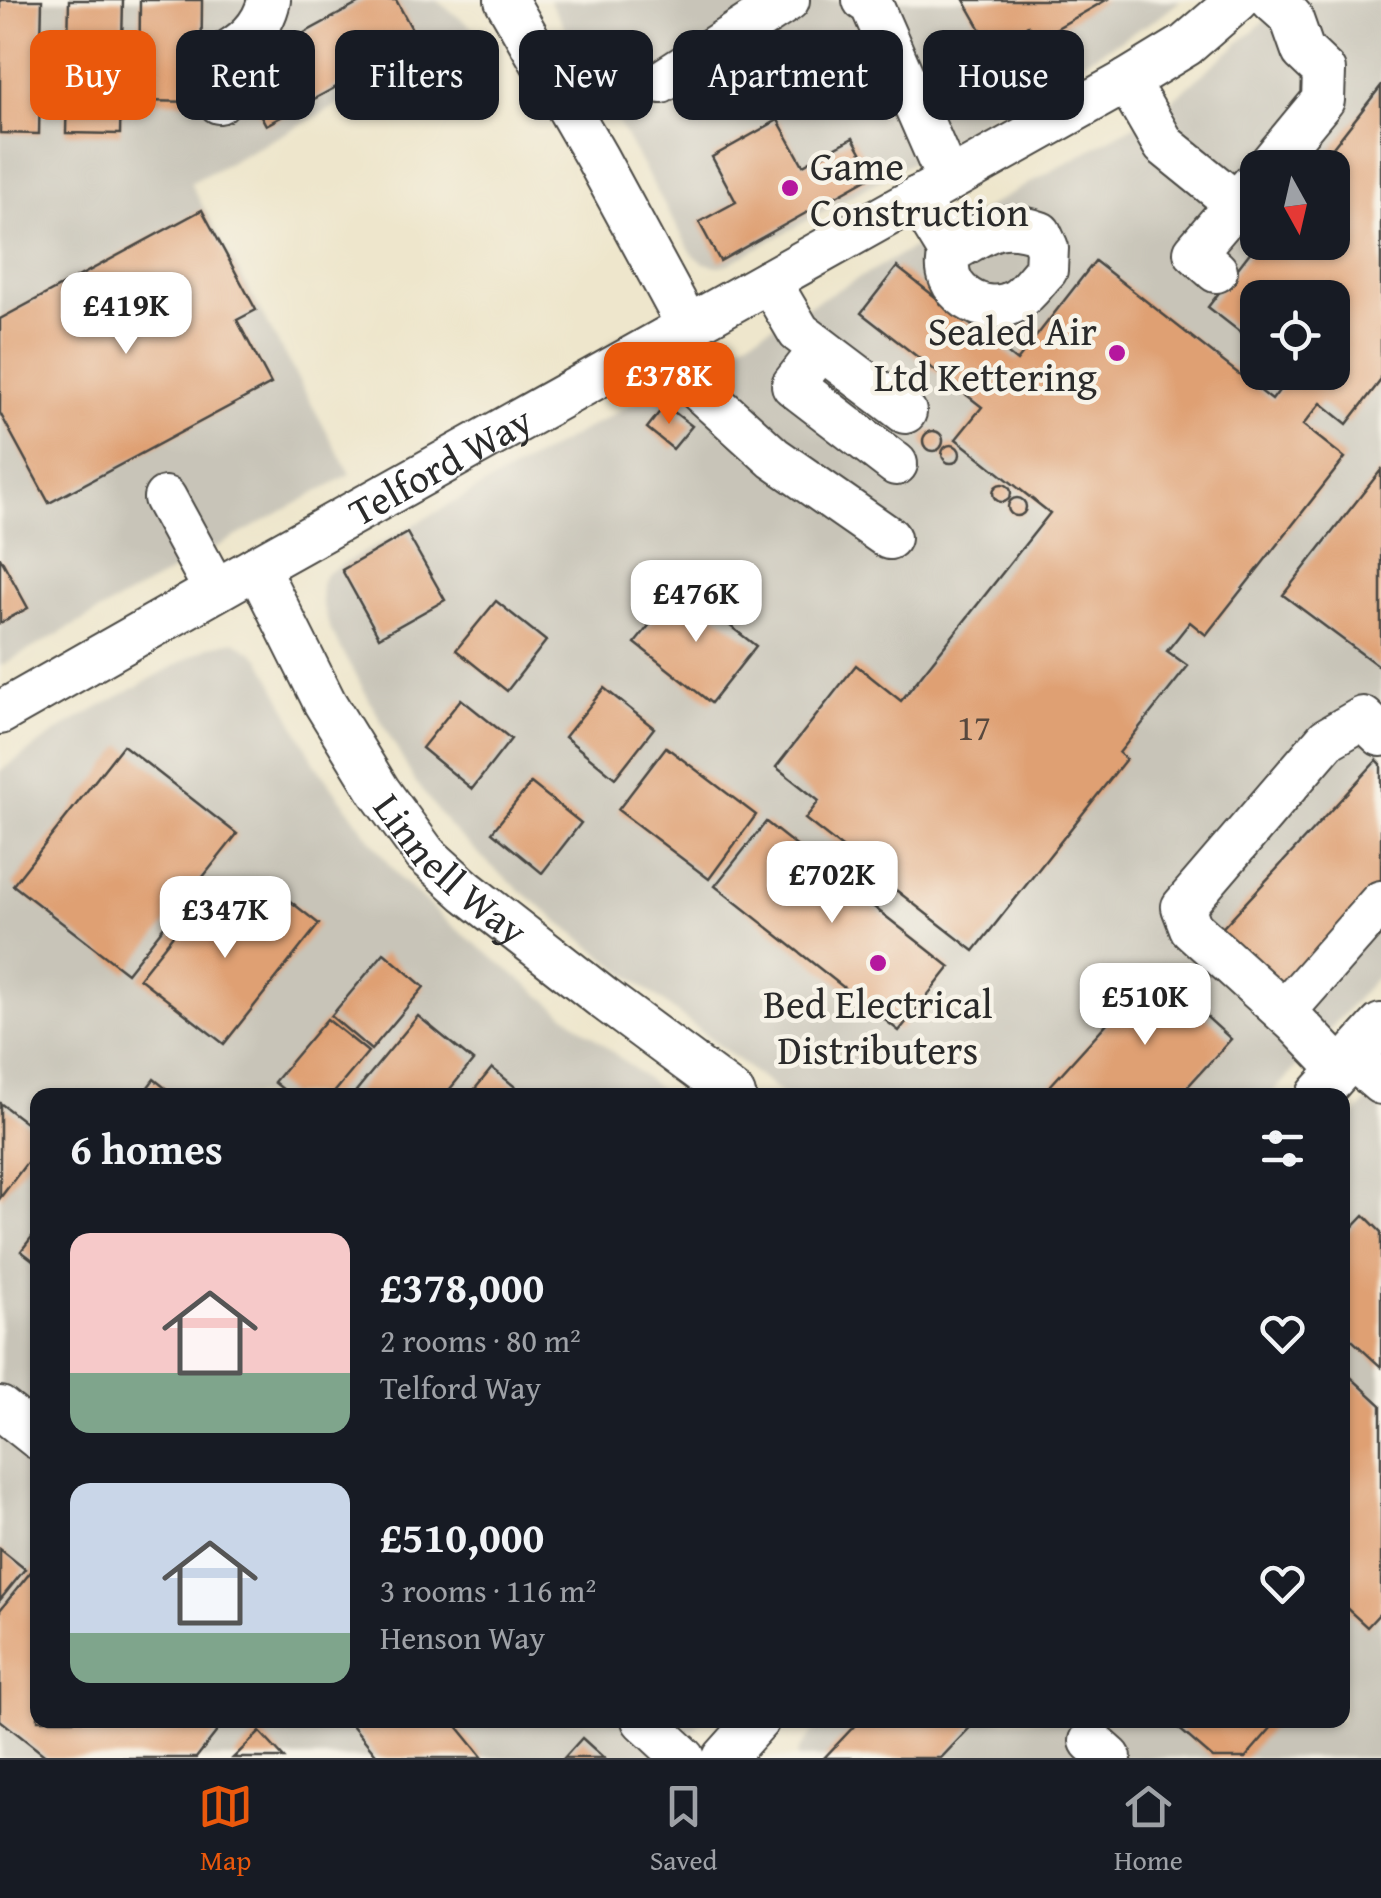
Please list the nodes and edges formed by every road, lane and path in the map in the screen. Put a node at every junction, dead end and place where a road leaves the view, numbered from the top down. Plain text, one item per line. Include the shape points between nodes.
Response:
1 (268, 0) edge
2 (506, 0) edge
3 (788, 0) edge
4 (864, 0) edge
5 (1272, 0) edge
6 (1219, 7) edge
7 (255, 30) edge
8 (660, 82) dead end
9 (1126, 82) junction
10 (1282, 150) edge
11 (1240, 188) edge
12 (933, 189) junction
13 (1240, 200) edge
14 (950, 252) dead end
15 (1216, 271) dead end
16 (770, 281) junction
17 (676, 333) junction
18 (821, 349) junction
19 (905, 412) dead end
20 (896, 464) dead end
21 (165, 498) dead end
22 (889, 538) dead end
23 (257, 566) junction
24 (215, 590) junction
25 (0, 714) edge
26 (1372, 727) edge
27 (1381, 902) edge
28 (1284, 1012) junction
29 (1381, 1026) edge
30 (1348, 1076) edge
31 (725, 1088) edge
32 (0, 1408) edge
33 (30, 1432) edge
34 (652, 1728) edge
35 (684, 1758) edge

1 - 7 street
2 - 17 street via 569,108
3 - 8 street
4 - 12 street
5 - 10 street via 1291,16 1303,51 1324,72 1323,100
6 - 9 street, Telford Way via 1186,45
9 - 11 street via 1164,145
9 - 12 street, Telford Way
12 - 14 street
12 - 16 street, Telford Way
13 - 15 street via 1195,252
16 - 17 street, Telford Way
16 - 18 street via 799,332
17 - 22 street via 688,380 774,458
17 - 23 street, Telford Way
18 - 19 street
18 - 20 street via 793,385
21 - 24 street
23 - 24 street, Telford Way
23 - 31 street, Linnell Way via 325,702 425,854
24 - 25 street, Telford Way
26 - 28 street via 1327,739 1183,908 1191,928
27 - 28 street
28 - 30 street
29 - 30 street
32 - 33 street
34 - 35 street

